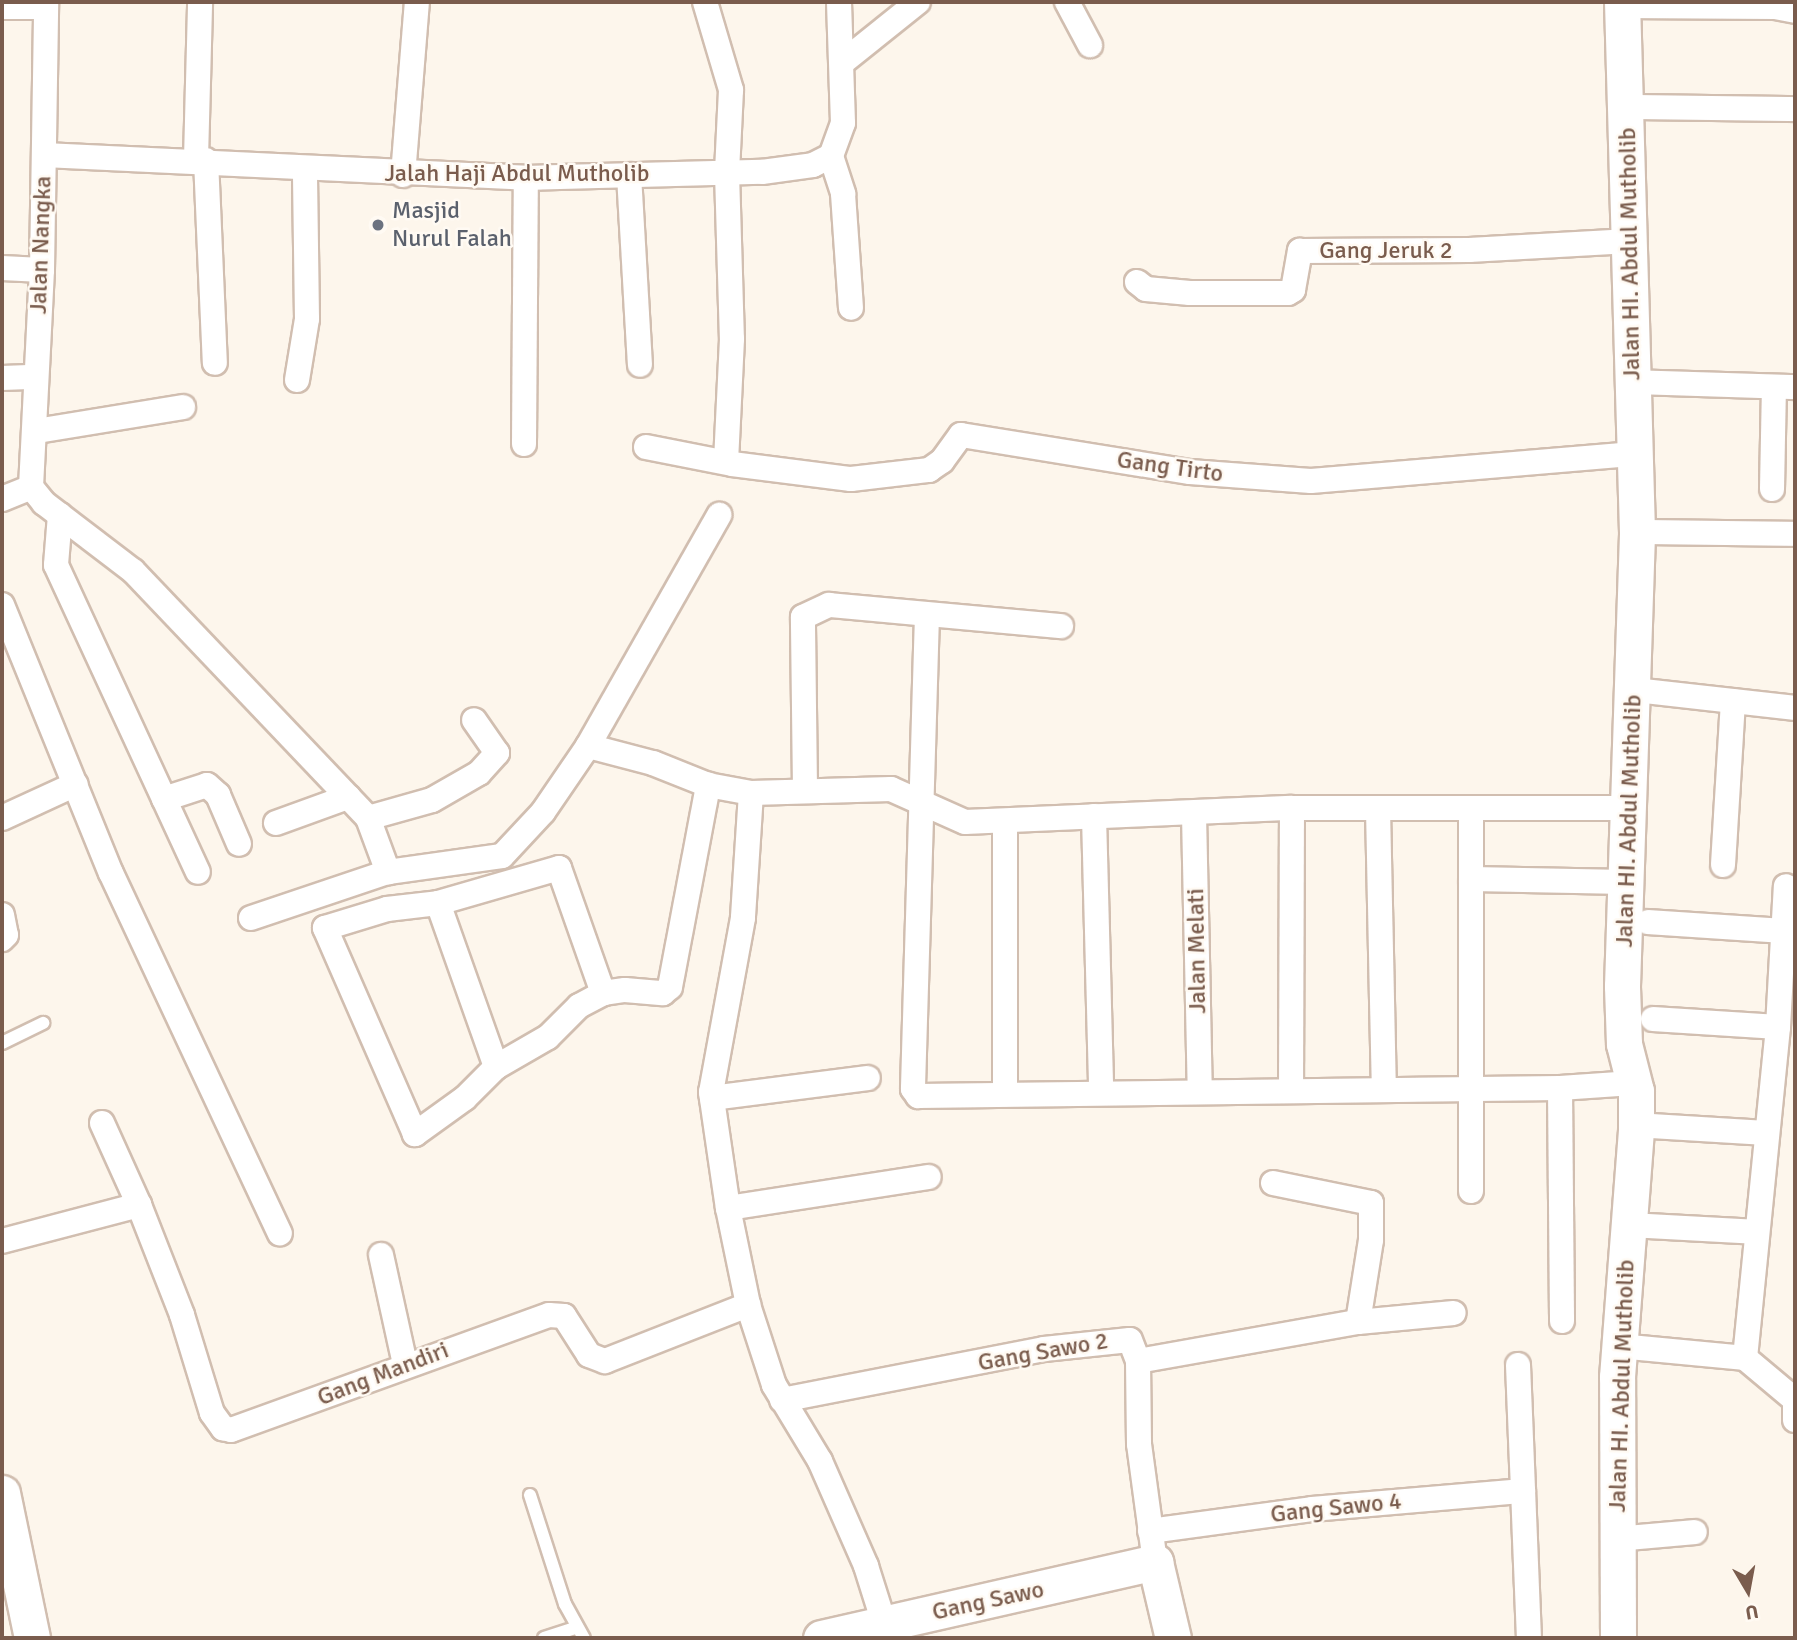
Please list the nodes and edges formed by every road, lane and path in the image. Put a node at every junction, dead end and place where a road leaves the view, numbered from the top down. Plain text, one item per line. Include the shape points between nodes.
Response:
1 (200, 2) edge
2 (417, 2) edge
3 (705, 2) edge
4 (839, 2) edge
5 (918, 2) edge
6 (1067, 2) edge
7 (46, 4) edge
8 (1622, 4) edge
9 (1782, 6) edge
10 (2, 7) edge
11 (1090, 45) dead end
12 (843, 62) junction
13 (1628, 107) junction
14 (1795, 109) edge
15 (44, 155) junction
16 (831, 156) junction
17 (201, 160) junction
18 (305, 171) junction
19 (727, 173) junction
20 (403, 175) junction
21 (629, 175) junction
22 (526, 178) junction
23 (1630, 241) junction
24 (2, 268) edge
25 (42, 270) junction
26 (1137, 282) dead end
27 (851, 309) dead end
28 (215, 363) dead end
29 (640, 365) dead end
30 (36, 377) junction
31 (2, 378) edge
32 (296, 380) dead end
33 (1632, 382) junction
34 (1785, 387) edge
35 (183, 407) dead end
36 (37, 431) junction
37 (524, 444) dead end
38 (646, 447) dead end
39 (1634, 454) junction
40 (726, 460) junction
41 (31, 487) junction
42 (1772, 489) dead end
43 (2, 499) edge
44 (60, 515) junction
45 (719, 515) dead end
46 (1637, 532) junction
47 (1793, 534) dead end
48 (2, 606) edge
49 (927, 615) junction
50 (1061, 626) dead end
51 (1635, 690) junction
52 (1733, 701) junction
53 (1795, 708) edge
54 (474, 720) dead end
55 (588, 746) junction
56 (76, 784) junction
57 (708, 785) junction
58 (805, 789) junction
59 (751, 793) junction
60 (348, 797) junction
61 (919, 798) junction
62 (164, 799) junction
63 (1292, 808) junction
64 (1471, 808) junction
65 (1629, 808) junction
66 (1378, 809) junction
67 (1194, 814) junction
68 (1094, 816) junction
69 (2, 818) edge
70 (368, 818) junction
71 (1005, 821) junction
72 (276, 823) dead end
73 (239, 844) dead end
74 (1723, 865) dead end
75 (198, 872) dead end
76 (388, 872) junction
77 (1471, 879) junction
78 (1627, 882) junction
79 (1786, 886) dead end
80 (438, 903) junction
81 (2, 915) edge
82 (251, 918) dead end
83 (1648, 922) dead end
84 (1784, 931) junction
85 (2, 939) edge
86 (603, 993) junction
87 (1653, 1019) dead end
88 (43, 1023) dead end
89 (1778, 1027) junction
90 (2, 1043) edge
91 (496, 1067) junction
92 (868, 1078) dead end
93 (1633, 1083) junction
94 (1471, 1088) junction
95 (1560, 1088) junction
96 (1200, 1089) junction
97 (1291, 1089) junction
98 (1384, 1089) junction
99 (1101, 1091) junction
100 (1005, 1092) junction
101 (712, 1098) junction
102 (102, 1123) dead end
103 (1651, 1126) dead end
104 (1767, 1133) junction
105 (929, 1177) dead end
106 (1273, 1183) dead end
107 (1471, 1191) dead end
108 (139, 1205) junction
109 (728, 1208) junction
110 (1646, 1226) dead end
111 (1756, 1232) junction
112 (280, 1233) dead end
113 (2, 1241) edge
114 (381, 1255) dead end
115 (748, 1305) junction
116 (1454, 1313) dead end
117 (1562, 1321) dead end
118 (1358, 1322) junction
119 (1619, 1346) junction
120 (1745, 1358) junction
121 (1138, 1361) junction
122 (405, 1364) junction
123 (1518, 1365) dead end
124 (782, 1400) junction
125 (1795, 1400) edge
126 (1795, 1420) edge
127 (1523, 1491) junction
128 (2, 1493) edge
129 (530, 1495) dead end
130 (1695, 1532) dead end
131 (1617, 1539) junction
132 (1153, 1547) junction
133 (577, 1626) junction
134 (899, 1627) edge
135 (32, 1638) edge
136 (544, 1638) edge
137 (584, 1638) edge
138 (821, 1638) edge
139 (1172, 1638) edge
140 (1529, 1638) edge
141 (1618, 1638) edge

1 - 17 street
2 - 20 street
3 - 19 street via 731,90
4 - 12 street
5 - 12 street
6 - 11 street
7 - 10 street
7 - 15 street, Jalan Nangka
8 - 9 street
8 - 13 street, Jalan HI. Abdul Mutholib
12 - 16 street via 843,123
13 - 14 street
13 - 23 street, Jalan HI. Abdul Mutholib
15 - 17 street, Jalah Haji Abdul Mutholib
15 - 25 street, Jalan Nangka
16 - 19 street, Jalah Haji Abdul Mutholib via 789,170
16 - 27 street via 843,194
17 - 18 street, Jalah Haji Abdul Mutholib
17 - 28 street
18 - 20 street, Jalah Haji Abdul Mutholib
18 - 32 street via 307,319
19 - 21 street, Jalah Haji Abdul Mutholib
19 - 40 street via 732,339
20 - 22 street, Jalah Haji Abdul Mutholib
21 - 22 street, Jalah Haji Abdul Mutholib
21 - 29 street
22 - 37 street
23 - 26 street, Gang Jeruk 2 via 1469,250 1300,251 1293,290 1288,293 1190,293 1146,289
23 - 33 street, Jalan HI. Abdul Mutholib
24 - 25 street
25 - 30 street, Jalan Nangka
30 - 31 street
30 - 36 street, Jalan Nangka
33 - 34 street
33 - 39 street, Jalan HI. Abdul Mutholib
34 - 42 street
35 - 36 street
36 - 41 street, Jalan Nangka
38 - 40 street, Gang Tirto
39 - 40 street, Gang Tirto via 1311,481 1190,472 976,434 961,435 942,461 912,473 851,479
39 - 46 street, Jalan HI. Abdul Mutholib
41 - 43 street
41 - 44 street
44 - 60 street via 133,571
44 - 62 street via 56,565
45 - 55 street
46 - 47 street
46 - 51 street, Jalan HI. Abdul Mutholib
48 - 56 street
49 - 50 street
49 - 58 street via 829,605 803,617
49 - 61 street
51 - 52 street
51 - 65 street, Jalan HI. Abdul Mutholib
52 - 53 street
52 - 74 street
54 - 70 street via 497,753 479,773 432,800
55 - 57 street via 653,763
55 - 76 street via 543,811 502,856
56 - 69 street
56 - 112 street via 111,873
57 - 59 street
57 - 86 street via 670,987 663,993
58 - 59 street
58 - 61 street via 891,789
59 - 101 street via 743,918 713,1068
60 - 70 street
60 - 72 street
61 - 71 street via 965,821
61 - 100 street via 913,1090 925,1098
62 - 73 street via 207,785 218,795
62 - 75 street
63 - 66 street
63 - 67 street
63 - 97 street
64 - 65 street
64 - 66 street
64 - 77 street
65 - 78 street, Jalan HI. Abdul Mutholib
66 - 98 street
67 - 68 street
67 - 96 street, Jalan Melati
68 - 71 street
68 - 99 street
70 - 76 street
71 - 100 street
76 - 82 street
77 - 78 street
77 - 94 street
78 - 93 street, Jalan HI. Abdul Mutholib via 1624,1044
79 - 84 street
80 - 86 street via 559,868
80 - 91 street
80 - 91 street via 387,909 325,928 415,1134 465,1098
81 - 85 street via 6,935
83 - 84 street
84 - 89 street
86 - 91 street via 579,1006 548,1037
87 - 89 street
88 - 90 lane
89 - 104 street
92 - 101 street
93 - 95 street
93 - 119 street, Jalan HI. Abdul Mutholib via 1636,1130
94 - 95 street
94 - 98 street
94 - 107 street
95 - 117 street
96 - 97 street
96 - 99 street
97 - 98 street
99 - 100 street
101 - 109 street
102 - 108 street, Gang Mandiri
103 - 104 street
104 - 111 street
105 - 109 street
106 - 118 street via 1371,1203 1371,1240
108 - 113 street
108 - 122 street, Gang Mandiri via 182,1315 212,1413 223,1428 249,1426
109 - 115 street
110 - 111 street
111 - 120 street
114 - 122 street
115 - 122 street, Gang Mandiri via 605,1361 589,1355 569,1320 557,1314
115 - 124 street
116 - 118 street
118 - 121 street
119 - 120 street
119 - 131 street, Jalan HI. Abdul Mutholib
120 - 125 street
121 - 124 street, Gang Sawo 2 via 1134,1343 1122,1338
121 - 132 street, Gang Sawo 2 via 1139,1444
123 - 127 street
124 - 134 street via 820,1461 866,1566
125 - 126 street
127 - 132 street, Gang Sawo 4 via 1312,1509
127 - 140 street
128 - 135 street
129 - 133 lane via 565,1604
130 - 131 street
131 - 141 street, Jalan HI. Abdul Mutholib
132 - 134 street, Gang Sawo
132 - 139 street, Gang Sawo 2
133 - 136 lane
133 - 137 lane
134 - 138 street, Gang Sawo

